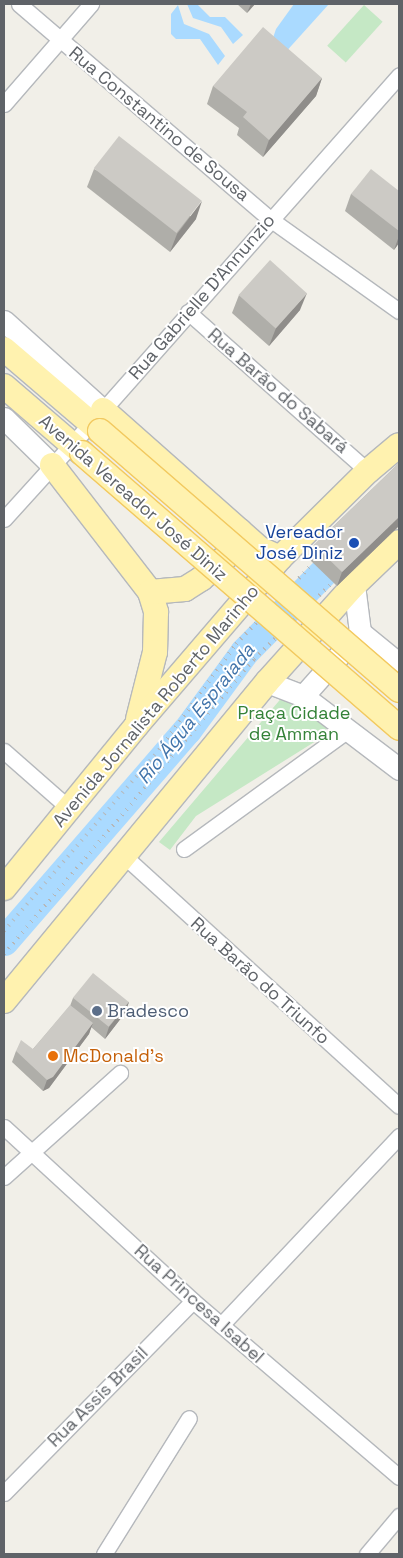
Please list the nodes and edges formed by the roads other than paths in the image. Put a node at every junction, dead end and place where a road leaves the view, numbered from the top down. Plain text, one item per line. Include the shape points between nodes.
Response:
1 (19, 4) edge
2 (91, 4) edge
3 (60, 39) junction
4 (399, 75) edge
5 (4, 104) edge
6 (270, 219) junction
7 (397, 304) edge
8 (188, 312) junction
9 (4, 322) edge
10 (4, 349) edge
11 (4, 386) edge
12 (4, 418) edge
13 (98, 421) junction
14 (399, 445) edge
15 (76, 449) junction
16 (52, 465) junction
17 (368, 471) junction
18 (4, 520) edge
19 (240, 531) junction
20 (399, 542) edge
21 (280, 558) junction
22 (354, 585) junction
23 (150, 592) junction
24 (360, 632) junction
25 (399, 664) edge
26 (267, 682) junction
27 (399, 690) edge
28 (303, 696) junction
29 (136, 726) junction
30 (399, 728) edge
31 (349, 729) junction
32 (4, 751) edge
33 (399, 768) edge
34 (70, 809) junction
35 (184, 849) dead end
36 (122, 854) junction
37 (4, 888) edge
38 (4, 1001) edge
39 (120, 1073) dead end
40 (399, 1106) edge
41 (4, 1127) edge
42 (399, 1136) edge
43 (32, 1151) junction
44 (4, 1177) edge
45 (193, 1301) junction
46 (222, 1326) junction
47 (189, 1418) dead end
48 (399, 1477) edge
49 (4, 1493) edge
50 (399, 1516) edge
51 (104, 1554) edge
52 (367, 1554) edge

1 - 3 street, Rua Constantino de Sousa
2 - 3 street
3 - 5 street
3 - 6 street, Rua Constantino de Sousa
4 - 6 street, Rua Gabrielle D'Annunzio
6 - 7 street, Rua Constantino de Sousa
6 - 8 street, Rua Gabrielle D'Annunzio
8 - 13 street, Rua Gabrielle D'Annunzio
8 - 17 street, Rua Barão do Sabará
9 - 13 street, Avenida Vereador José Diniz
10 - 13 main road, Avenida Vereador José Diniz
11 - 15 main road, Avenida Vereador José Diniz
12 - 16 street, Avenida Vereador José Diniz
13 - 15 street, Rua Gabrielle D'Annunzio
13 - 19 main road
13 - 27 main road, Avenida Vereador José Diniz, bridge
14 - 17 main road, Avenida Jornalista Roberto Marinho
15 - 16 street, Rua Gabrielle D'Annunzio
15 - 30 main road, Avenida Vereador José Diniz, bridge
16 - 18 street, Rua Gabrielle D'Annunzio
16 - 23 main road
17 - 21 main road, Avenida Jornalista Roberto Marinho
19 - 21 main road via 260,549
19 - 23 main road via 238,546 201,579 185,589
20 - 22 main road
21 - 29 main road, Avenida Jornalista Roberto Marinho
22 - 24 street
22 - 26 main road
23 - 29 main road via 156,612 155,652
24 - 25 street
24 - 28 street
26 - 28 street
26 - 36 main road
28 - 31 street
29 - 34 main road, Avenida Jornalista Roberto Marinho
31 - 33 street
31 - 35 street
32 - 34 street
34 - 37 main road, Avenida Jornalista Roberto Marinho
36 - 38 main road
36 - 40 street, Rua Barão do Triunfo
39 - 43 street
41 - 43 street, Rua Princesa Isabel
42 - 46 street
43 - 44 street
43 - 45 street, Rua Princesa Isabel
45 - 46 street, Rua Princesa Isabel
45 - 49 street, Rua Assis Brasil
46 - 48 street, Rua Princesa Isabel
47 - 51 street
50 - 52 street

